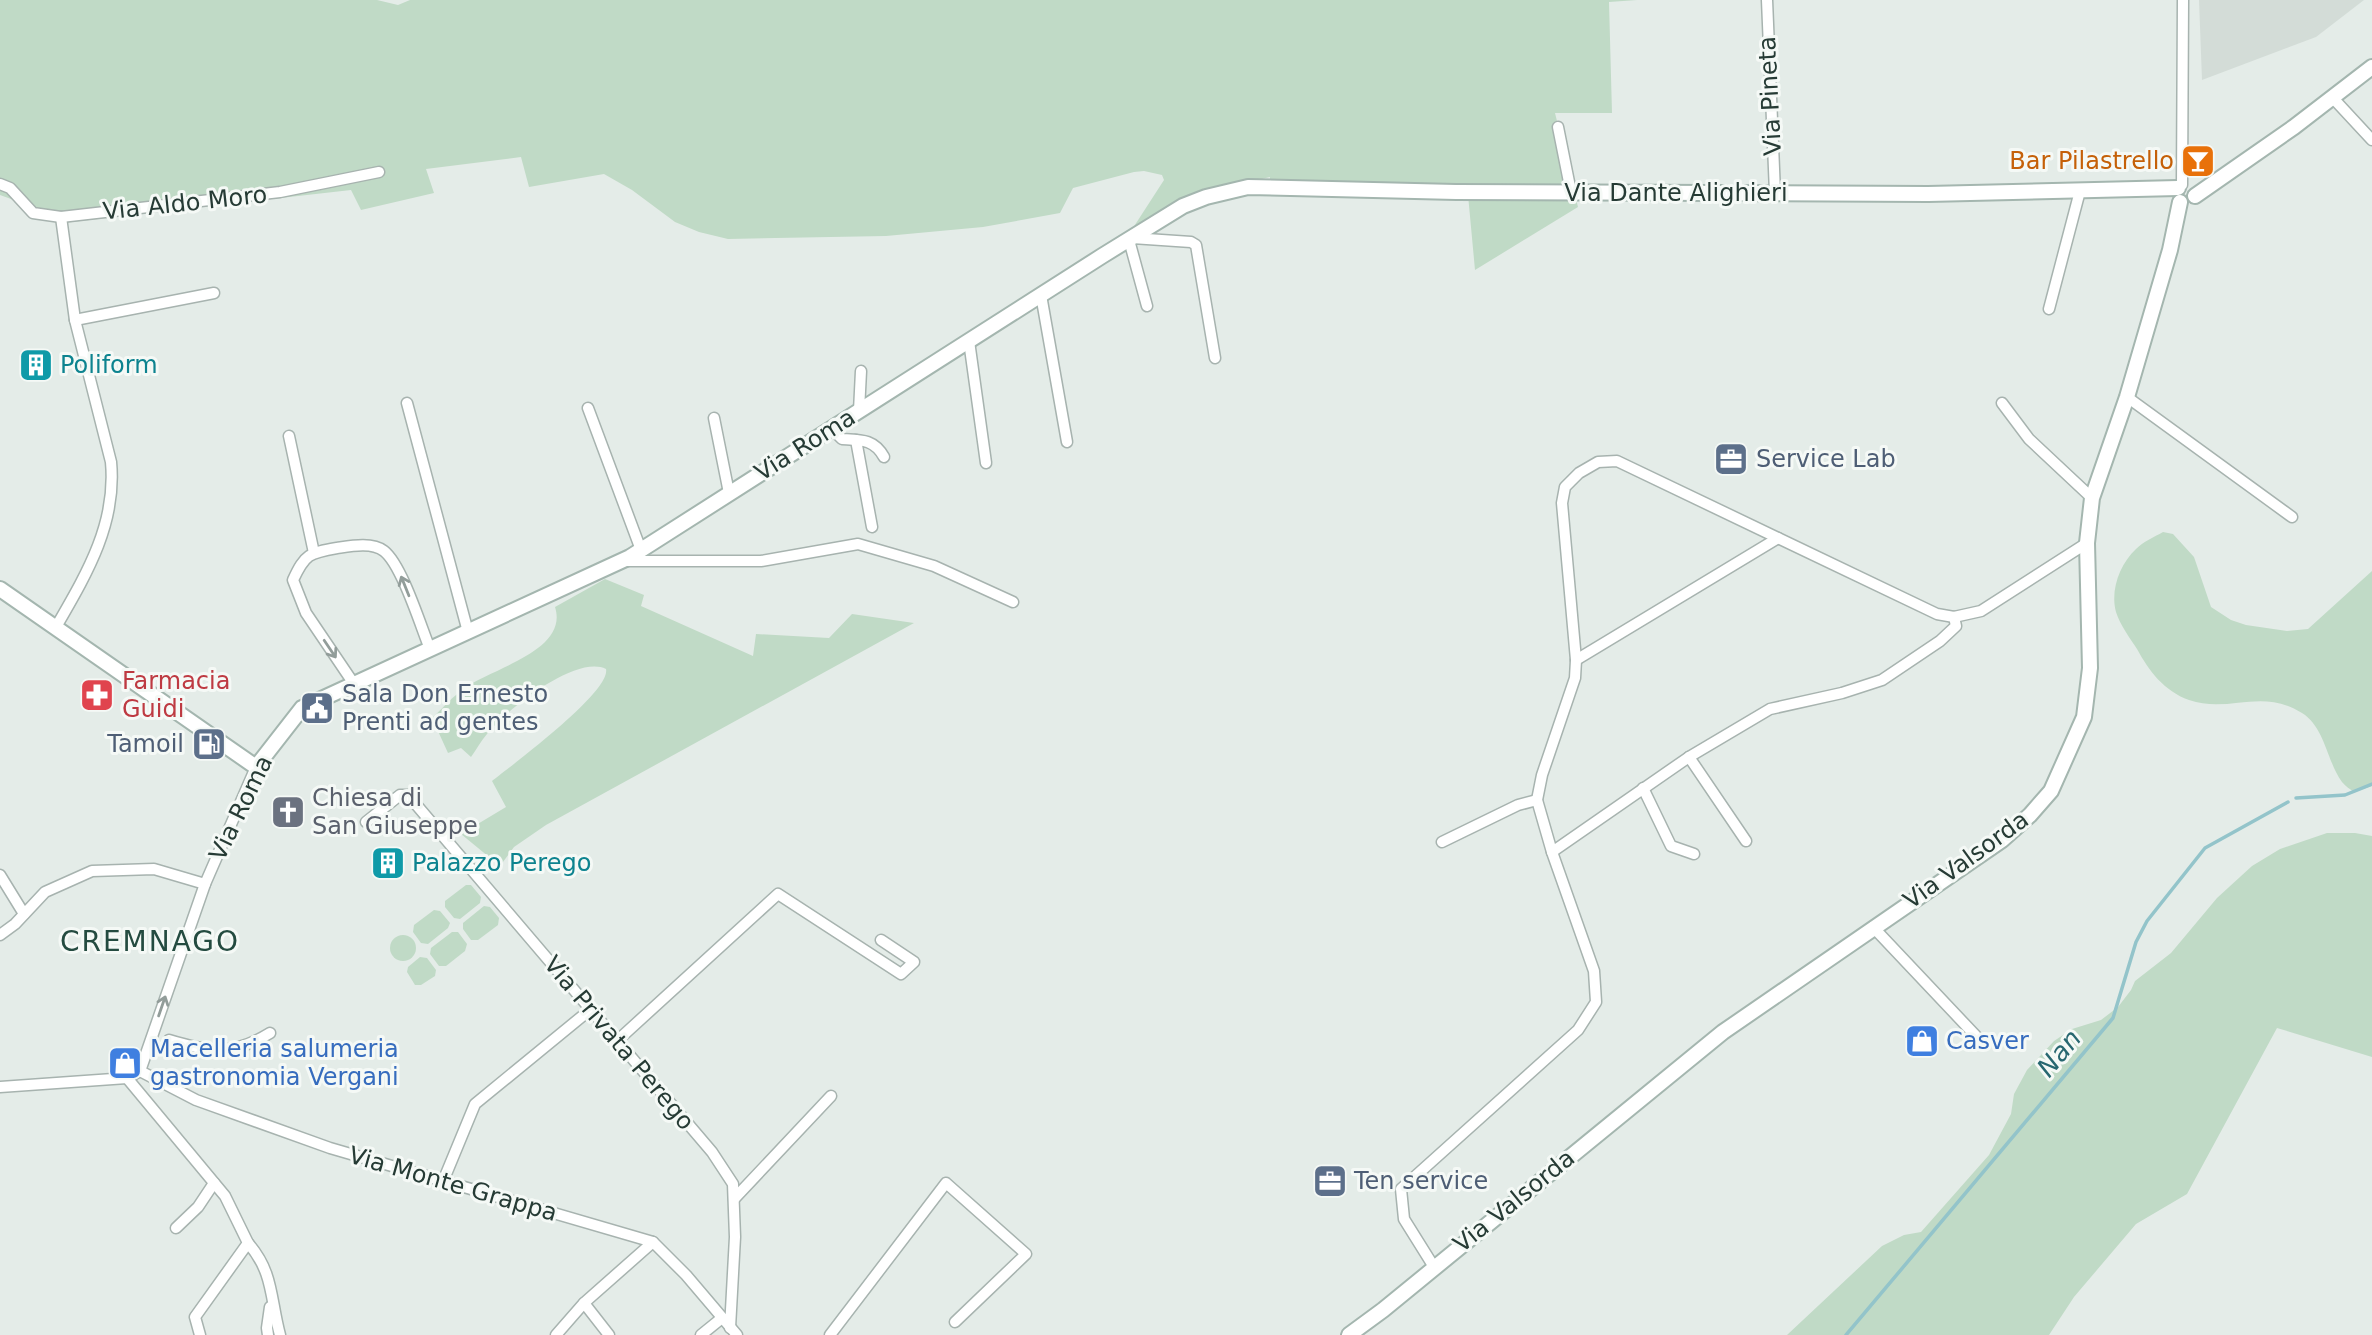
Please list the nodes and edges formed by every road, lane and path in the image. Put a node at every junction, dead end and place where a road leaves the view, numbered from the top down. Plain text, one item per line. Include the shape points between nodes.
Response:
1 (1767, 0) edge
2 (2183, 0) edge
3 (2372, 67) edge
4 (2332, 97) junction
5 (1558, 127) dead end
6 (2372, 140) edge
7 (379, 172) dead end
8 (0, 184) edge
9 (2080, 191) junction
10 (1571, 192) junction
11 (1775, 193) junction
12 (2185, 193) junction
13 (1206, 197) joint
14 (61, 217) junction
15 (1130, 239) junction
16 (214, 293) dead end
17 (1041, 295) junction
18 (1147, 306) dead end
19 (2049, 309) dead end
20 (75, 320) junction
21 (969, 341) junction
22 (1215, 358) dead end
23 (861, 371) dead end
24 (2127, 397) junction
25 (407, 403) dead end
26 (2002, 403) dead end
27 (588, 408) dead end
28 (859, 411) junction
29 (714, 418) dead end
30 (831, 428) junction
31 (289, 436) dead end
32 (856, 440) junction
33 (1068, 442) dead end
34 (884, 457) dead end
35 (986, 463) dead end
36 (729, 493) junction
37 (2092, 498) junction
38 (2292, 517) dead end
39 (872, 527) dead end
40 (1778, 538) junction
41 (2087, 543) junction
42 (641, 550) junction
43 (314, 553) junction
44 (621, 561) junction
45 (0, 589) edge
46 (1013, 602) dead end
47 (1954, 617) junction
48 (56, 627) junction
49 (468, 632) junction
50 (430, 649) junction
51 (1576, 660) junction
52 (354, 684) junction
53 (1689, 757) junction
54 (256, 767) junction
55 (1643, 788) junction
56 (1537, 800) junction
57 (366, 822) dead end
58 (1746, 841) dead end
59 (1443, 842) dead end
60 (1552, 852) junction
61 (1694, 854) dead end
62 (0, 875) edge
63 (205, 884) junction
64 (24, 914) junction
65 (1873, 927) junction
66 (0, 935) edge
67 (881, 940) dead end
68 (592, 1009) junction
69 (270, 1033) dead end
70 (1976, 1036) dead end
71 (169, 1040) dead end
72 (618, 1040) junction
73 (140, 1071) junction
74 (127, 1078) junction
75 (0, 1087) edge
76 (831, 1096) dead end
77 (444, 1179) junction
78 (214, 1183) junction
79 (734, 1199) junction
80 (176, 1228) dead end
81 (653, 1242) junction
82 (248, 1243) junction
83 (1434, 1266) junction
84 (272, 1299) junction
85 (584, 1303) junction
86 (722, 1318) junction
87 (955, 1322) dead end
88 (733, 1331) edge
89 (200, 1335) edge
90 (268, 1335) edge
91 (280, 1335) edge
92 (556, 1335) edge
93 (609, 1335) edge
94 (701, 1335) edge
95 (830, 1335) edge
96 (1349, 1335) edge

1 - 11 street, Via Pineta
2 - 12 street via 2181,164
3 - 4 street
4 - 6 street
4 - 12 street via 2223,174
5 - 10 street
7 - 14 street, Via Aldo Moro via 280,192
8 - 14 street, Via Aldo Moro via 10,188 33,213
9 - 11 street, Via Dante Alighieri
9 - 12 street, Via Dante Alighieri via 2147,188
9 - 19 street
10 - 11 street, Via Dante Alighieri
10 - 13 street, Via Dante Alighieri via 1248,187
12 - 24 street, Via Valsorda
13 - 15 street, Via Roma
14 - 20 street
15 - 17 street, Via Roma
15 - 18 street
15 - 22 street via 1196,245
16 - 20 street
17 - 21 street, Via Roma
17 - 33 street
20 - 48 street via 113,478 108,515 92,565
21 - 28 street, Via Roma
21 - 35 street
23 - 28 street
24 - 37 street, Via Valsorda
24 - 38 street
25 - 49 street
26 - 37 street via 2029,439
27 - 42 street
28 - 30 street, Via Roma
29 - 36 street
30 - 32 street via 842,439
30 - 36 street, Via Roma
31 - 43 street
32 - 34 street via 868,440
32 - 39 street
36 - 42 street, Via Roma
37 - 41 street, Via Valsorda
40 - 47 street via 1937,614
40 - 51 street
40 - 51 street via 1616,461 1598,462 1579,473 1564,487 1562,503
41 - 47 street via 1981,611
41 - 65 street, Via Valsorda via 2090,668 2084,717 2051,791 2002,839
42 - 44 street, Via Roma
50 -> 43 street via 399,572 384,551 360,544
43 -> 52 street via 302,560 293,580 306,613
44 - 46 street via 761,561 858,544 934,566
44 - 49 street, Via Roma
45 - 48 street
47 - 53 street via 1956,626 1940,641 1882,680 1770,709
48 - 54 street
49 - 50 street, Via Roma
50 - 52 street, Via Roma
51 - 56 street via 1575,678
52 - 54 street, Via Roma via 302,708
53 - 55 street
53 - 58 street
54 - 63 street, Via Roma
55 - 60 street
55 - 61 street via 1671,846
56 - 59 street
56 - 60 street
57 - 68 street, Via Privata Perego via 400,795 408,795
60 - 83 street, Via Valsorda via 1594,971 1596,1002 1578,1030 1401,1189 1404,1219
62 - 64 street
63 - 64 street via 154,869 92,871 45,892
73 -> 63 street, Via Roma
64 - 66 street
65 - 70 street
65 - 83 street, Via Valsorda via 1723,1032
67 - 72 street via 914,962 901,974 778,894
68 - 72 street, Via Privata Perego
68 - 77 street via 475,1104
69 - 71 street via 252,1044 215,1051
72 - 79 street, Via Privata Perego via 712,1152 733,1184
73 - 74 street
73 - 77 street, Via Monte Grappa via 197,1100 250,1119
74 - 75 street
74 - 78 street
76 - 79 street
77 - 81 street, Via Monte Grappa
78 - 80 street via 198,1208
78 - 82 street
79 - 88 street, Via Privata Perego
81 - 85 street
81 - 86 street, Via Monte Grappa
82 - 84 street via 261,1258
82 - 89 street via 195,1317
83 - 96 street, Via Valsorda
84 - 90 street
84 - 91 street
85 - 92 street
85 - 93 street
86 - 88 street, Via Monte Grappa
86 - 94 street
87 - 95 street via 1026,1254 946,1183

